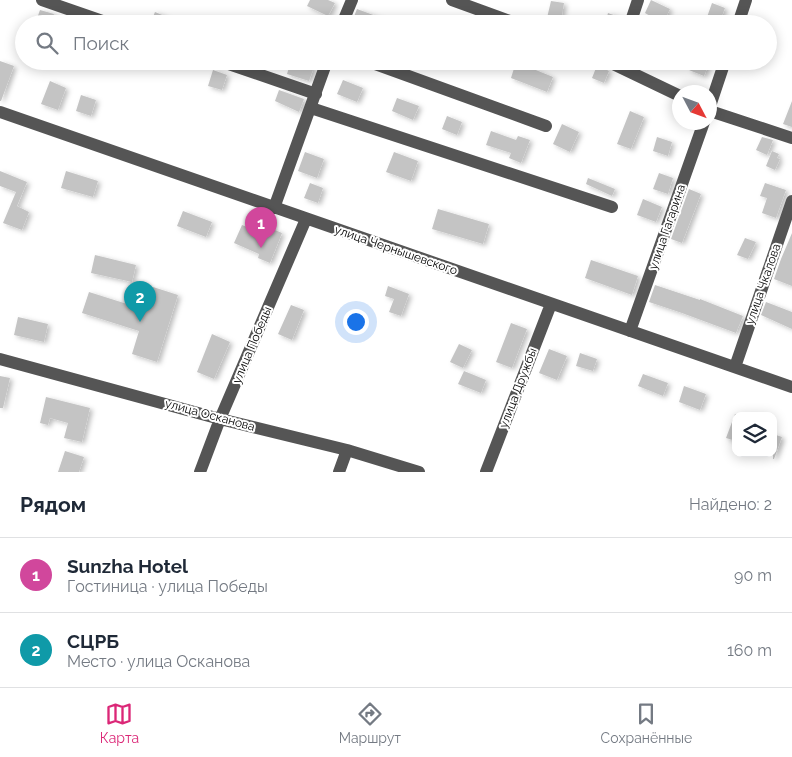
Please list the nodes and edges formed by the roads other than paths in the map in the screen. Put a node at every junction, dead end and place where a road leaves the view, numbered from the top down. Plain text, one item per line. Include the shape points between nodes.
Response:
1 (42, 0) edge
2 (352, 0) edge
3 (452, 0) edge
4 (638, 0) edge
5 (746, 0) edge
6 (85, 15) edge
7 (346, 15) edge
8 (493, 15) edge
9 (633, 15) edge
10 (741, 15) edge
11 (246, 70) edge
12 (324, 70) edge
13 (392, 70) edge
14 (628, 70) edge
15 (722, 70) edge
16 (717, 85) edge
17 (672, 92) edge
18 (316, 94) junction
19 (311, 108) junction
20 (0, 112) edge
21 (717, 112) edge
22 (546, 126) dead end
23 (701, 130) edge
24 (792, 138) edge
25 (792, 201) edge
26 (612, 207) dead end
27 (274, 208) junction
28 (306, 219) junction
29 (551, 304) junction
30 (630, 331) junction
31 (0, 359) edge
32 (734, 367) junction
33 (792, 387) edge
34 (220, 419) junction
35 (347, 450) junction
36 (200, 472) edge
37 (339, 472) edge
38 (420, 472) edge
39 (486, 472) edge

1 - 6 street
2 - 7 street
3 - 8 street
4 - 9 street
5 - 10 street
11 - 18 street
12 - 18 street
13 - 22 street
14 - 17 street
15 - 16 street
18 - 19 street
19 - 26 street
19 - 27 street
20 - 27 street, улица Чернышевского
21 - 24 street
23 - 30 street, улица Гагарина
25 - 32 street, улица Чкалова
27 - 28 street, улица Чернышевского
28 - 29 street, улица Чернышевского
28 - 34 street, улица Победы
29 - 30 street, улица Чернышевского
29 - 39 street, улица Дружбы
30 - 32 street, улица Чернышевского
31 - 34 street, улица Осканова
32 - 33 street, улица Чернышевского
34 - 35 street, улица Осканова
34 - 36 street, улица Победы
35 - 37 street
35 - 38 street, улица Осканова

